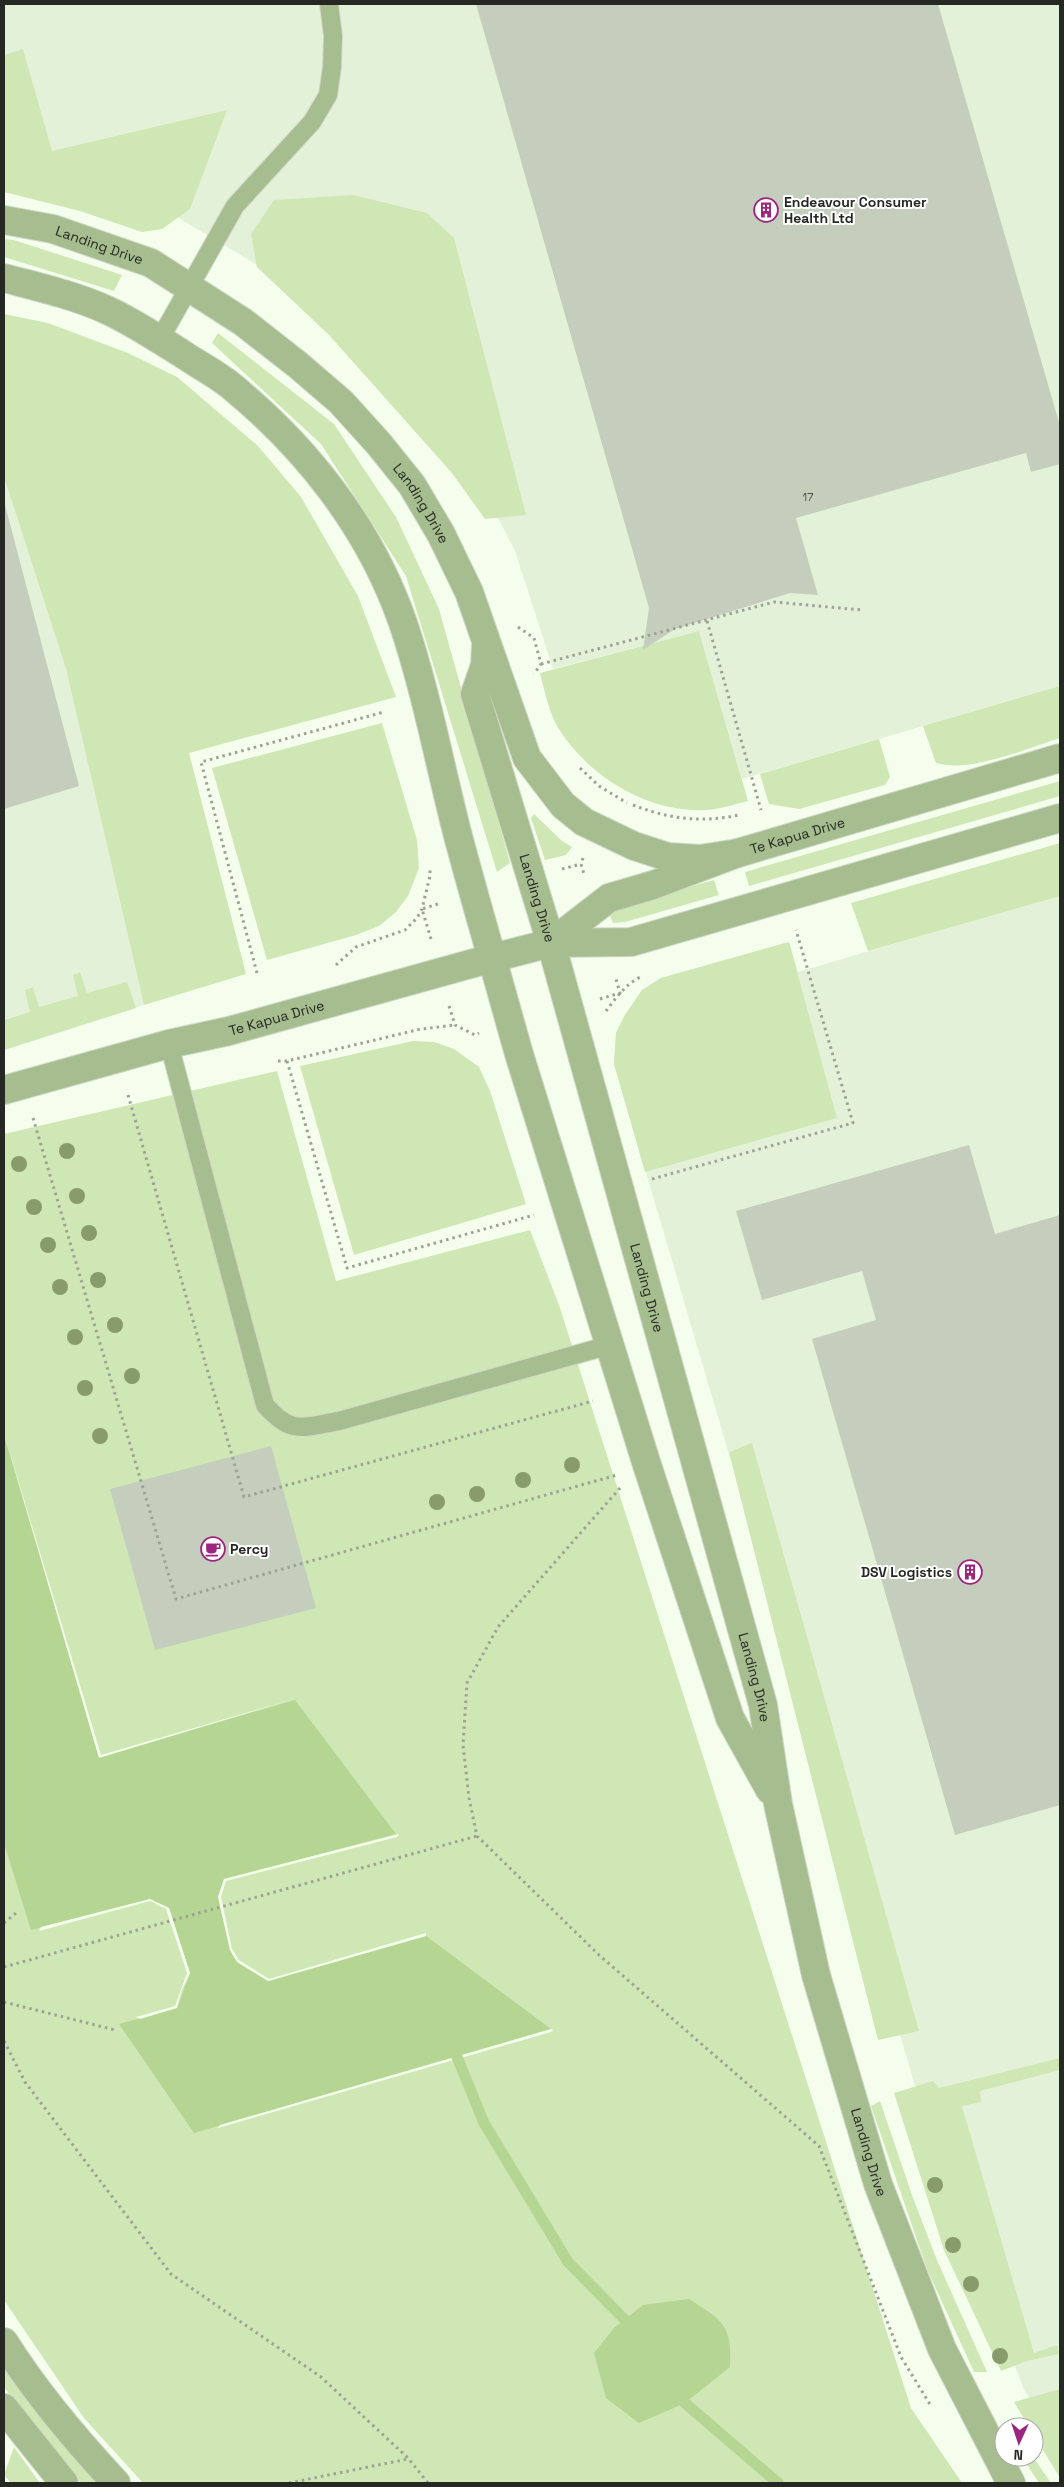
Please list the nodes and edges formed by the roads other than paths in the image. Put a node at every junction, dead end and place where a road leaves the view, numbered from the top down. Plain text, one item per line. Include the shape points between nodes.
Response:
1 (329, 4) edge
2 (4, 220) edge
3 (4, 278) edge
4 (188, 287) junction
5 (160, 339) junction
6 (486, 641) junction
7 (1060, 758) edge
8 (1060, 818) edge
9 (738, 853) junction
10 (551, 943) junction
11 (492, 958) junction
12 (170, 1044) junction
13 (4, 1090) edge
14 (610, 1345) junction
15 (778, 1804) junction
16 (4, 2342) edge
17 (4, 2408) edge
18 (64, 2483) edge
19 (116, 2483) edge
20 (1011, 2483) edge

1 - 4 lane via 333,36 328,95 312,122 235,206
2 - 4 street, Landing Drive via 53,229 151,263
3 - 5 street, Landing Drive via 107,310
4 - 5 lane
4 - 6 street, Landing Drive via 243,322 298,365 341,402 379,444 412,485 442,534 469,592
5 - 11 street, Landing Drive via 228,384 276,424 322,477 354,521 380,569 402,621 427,702 457,831
6 - 9 street via 527,758 563,805 584,822 634,846 668,857 700,858
6 - 10 street, Landing Drive via 485,665 475,694
7 - 9 street, Te Kapua Drive
8 - 10 street, Te Kapua Drive via 631,942
9 - 10 street, Te Kapua Drive via 609,898
10 - 11 street, Te Kapua Drive
10 - 15 street, Landing Drive via 764,1705
11 - 12 street, Te Kapua Drive via 229,1031
11 - 14 street, Landing Drive via 518,1054
12 - 13 street, Te Kapua Drive
12 - 14 lane via 265,1405 279,1421 300,1428 339,1420
14 - 15 street, Landing Drive via 730,1718
15 - 20 street, Landing Drive via 816,1976 878,2184 942,2350
16 - 19 street via 22,2371 78,2442
17 - 18 street

